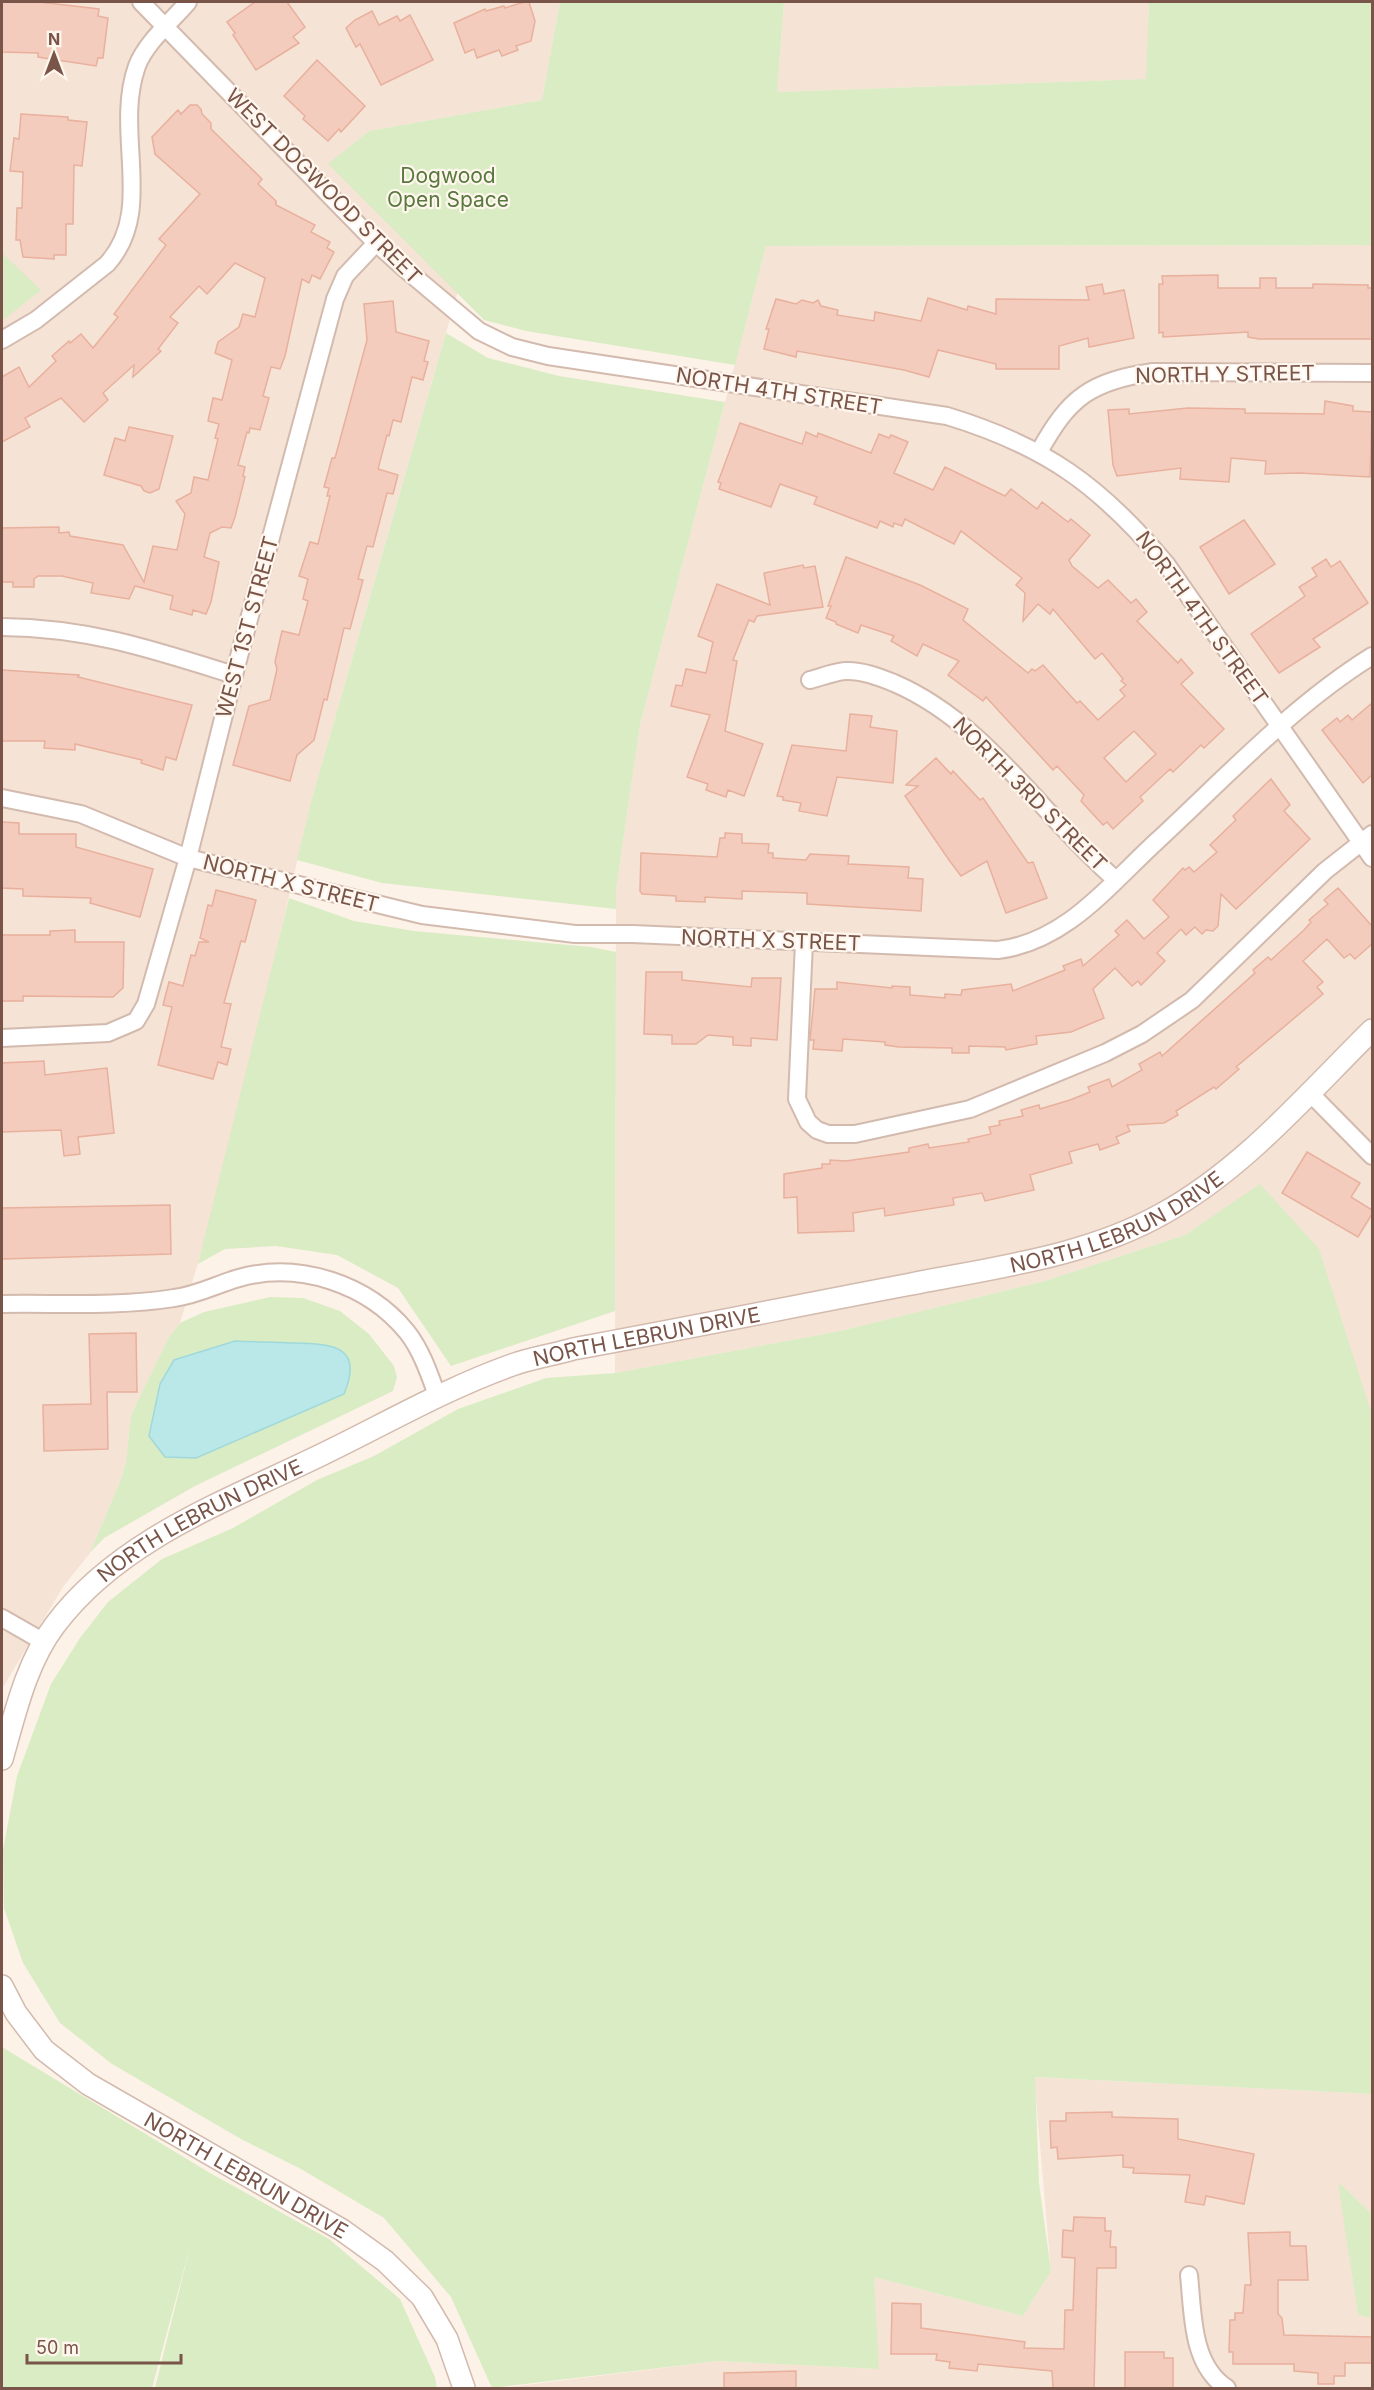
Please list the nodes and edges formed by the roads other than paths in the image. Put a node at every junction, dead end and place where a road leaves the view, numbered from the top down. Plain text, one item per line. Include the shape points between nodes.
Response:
1 (141, 2) edge
2 (188, 2) edge
3 (166, 28) junction
4 (376, 243) junction
5 (2, 340) edge
6 (630, 368) joint
7 (1372, 373) edge
8 (1039, 452) junction
9 (2, 627) edge
10 (1372, 656) edge
11 (234, 675) junction
12 (810, 680) dead end
13 (1281, 727) junction
14 (2, 798) edge
15 (1367, 838) edge
16 (188, 858) junction
17 (1372, 858) edge
18 (1115, 879) junction
19 (804, 942) junction
20 (1372, 1030) edge
21 (2, 1038) edge
22 (1309, 1092) junction
23 (1372, 1156) edge
24 (2, 1304) edge
25 (438, 1398) junction
26 (2, 1618) edge
27 (44, 1642) junction
28 (2, 1759) edge
29 (2, 1986) edge
30 (1189, 2275) dead end
31 (464, 2388) edge
32 (1227, 2388) edge

1 - 3 street, WEST DOGWOOD STREET
2 - 3 street
3 - 4 street, WEST DOGWOOD STREET
3 - 5 street via 139,63 129,96 131,208 123,242 107,264 36,320
4 - 6 street, WEST DOGWOOD STREET via 464,319 497,340 548,356
4 - 11 street, WEST 1ST STREET via 345,276 335,299
6 - 8 street, NORTH 4TH STREET via 947,416
7 - 8 street, NORTH Y STREET via 1153,372 1125,376 1100,384 1080,397 1057,419
8 - 13 street, NORTH 4TH STREET via 1133,524 1167,565
9 - 11 street via 69,630 122,640
10 - 13 street, NORTH X STREET
11 - 16 street, WEST 1ST STREET
12 - 18 street, NORTH 3RD STREET via 845,671 860,672 940,707 969,729
13 - 15 street, NORTH 4TH STREET
13 - 18 street, NORTH X STREET
14 - 16 street, NORTH X STREET via 81,814
15 - 17 street, NORTH 4TH STREET
15 - 19 street via 1325,871 1192,1000 1142,1034 970,1109 855,1134 818,1130 808,1122 797,1100
16 - 19 street, NORTH X STREET via 422,915 575,934
16 - 21 street, WEST 1ST STREET via 147,1004 136,1021 108,1033
18 - 19 street, NORTH X STREET via 1066,924 1036,942 1016,948
20 - 22 street, NORTH LEBRUN DRIVE
22 - 23 street
22 - 25 street, NORTH LEBRUN DRIVE via 1205,1188 1122,1233 988,1269 573,1349 512,1365
24 - 25 street via 165,1299 206,1292 239,1278 274,1272 321,1277 357,1290 408,1333 427,1366
25 - 27 street, NORTH LEBRUN DRIVE via 188,1520 114,1564 82,1592
26 - 27 street
27 - 28 street, NORTH LEBRUN DRIVE via 19,1699
29 - 31 street, NORTH LEBRUN DRIVE via 16,2013 44,2050 88,2084 342,2230 385,2261 422,2297 447,2339
30 - 32 street via 1198,2348 1207,2367

